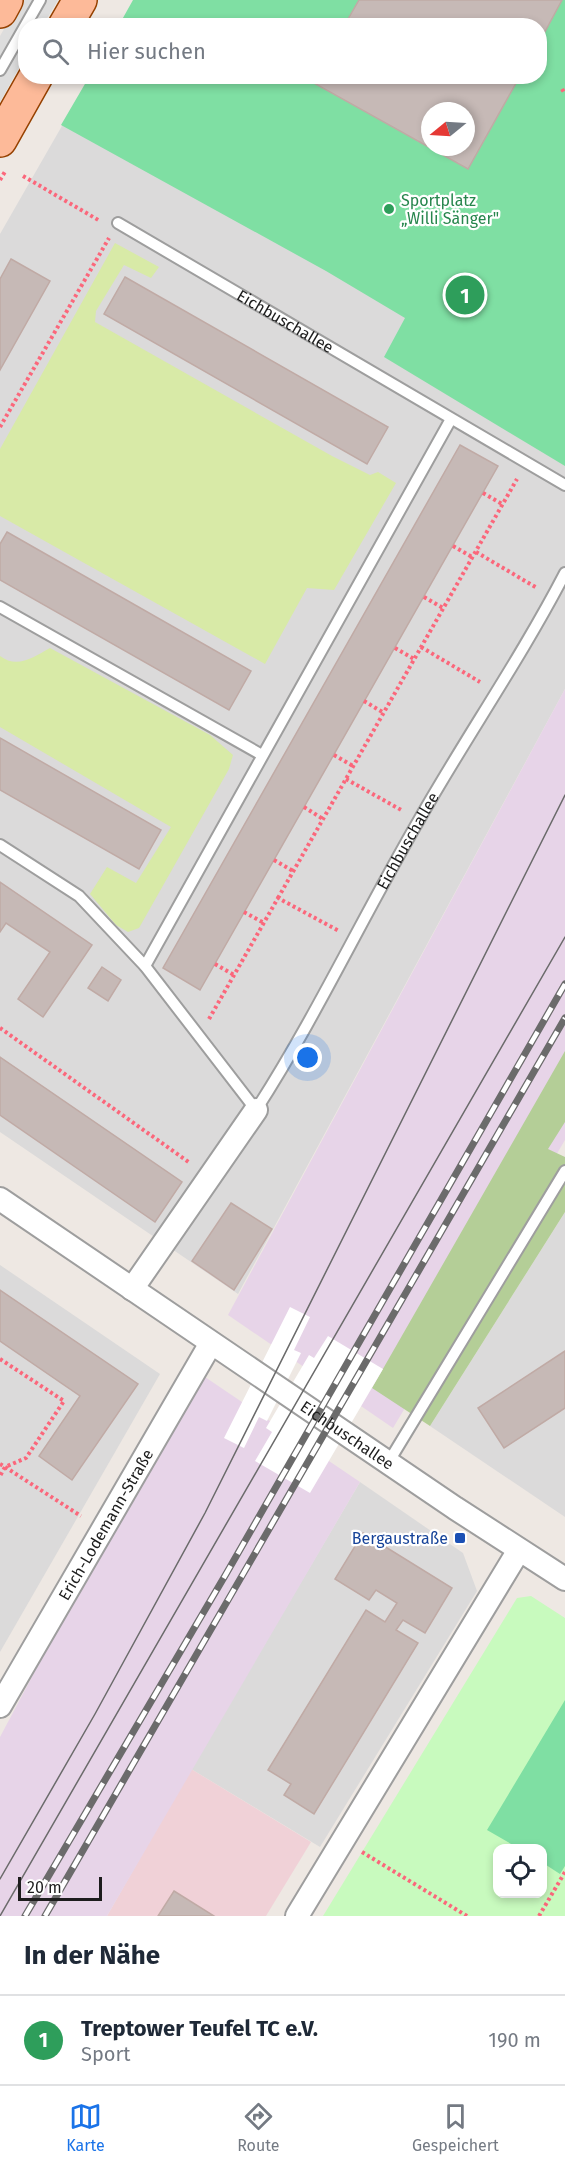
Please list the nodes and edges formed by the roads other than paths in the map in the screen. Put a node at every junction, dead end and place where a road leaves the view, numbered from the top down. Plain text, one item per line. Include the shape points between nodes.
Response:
1 (6, 0) edge
2 (40, 0) edge
3 (80, 0) edge
4 (0, 11) edge
5 (30, 18) edge
6 (70, 18) edge
7 (18, 38) edge
8 (0, 70) edge
9 (32, 84) edge
10 (0, 140) edge
11 (118, 223) road end
12 (451, 419) junction
13 (565, 485) edge
14 (565, 573) edge
15 (0, 606) edge
16 (262, 755) junction
17 (0, 844) edge
18 (145, 966) junction
19 (256, 1110) junction
20 (565, 1171) edge
21 (0, 1199) edge
22 (132, 1289) junction
23 (212, 1343) junction
24 (388, 1463) junction
25 (519, 1550) junction
26 (565, 1579) edge
27 (0, 1706) edge
28 (297, 1916) edge

1 - 4 main road
2 - 5 lane
3 - 6 main road
7 - 8 lane
9 - 10 main road
11 - 12 lane, Eichbuschallee
12 - 13 lane, Eichbuschallee
12 - 16 lane
14 - 19 lane, Eichbuschallee via 419,820 355,940
15 - 16 lane
16 - 18 lane
17 - 18 lane via 80,896
18 - 19 lane
19 - 22 street, Eichbuschallee
20 - 24 lane
21 - 22 street, Eichbuschallee
22 - 23 street, Eichbuschallee
23 - 24 street, Eichbuschallee
23 - 27 street, Erich-Lodemann-Straße
24 - 25 street, Eichbuschallee
25 - 26 street, Eichbuschallee
25 - 28 street

